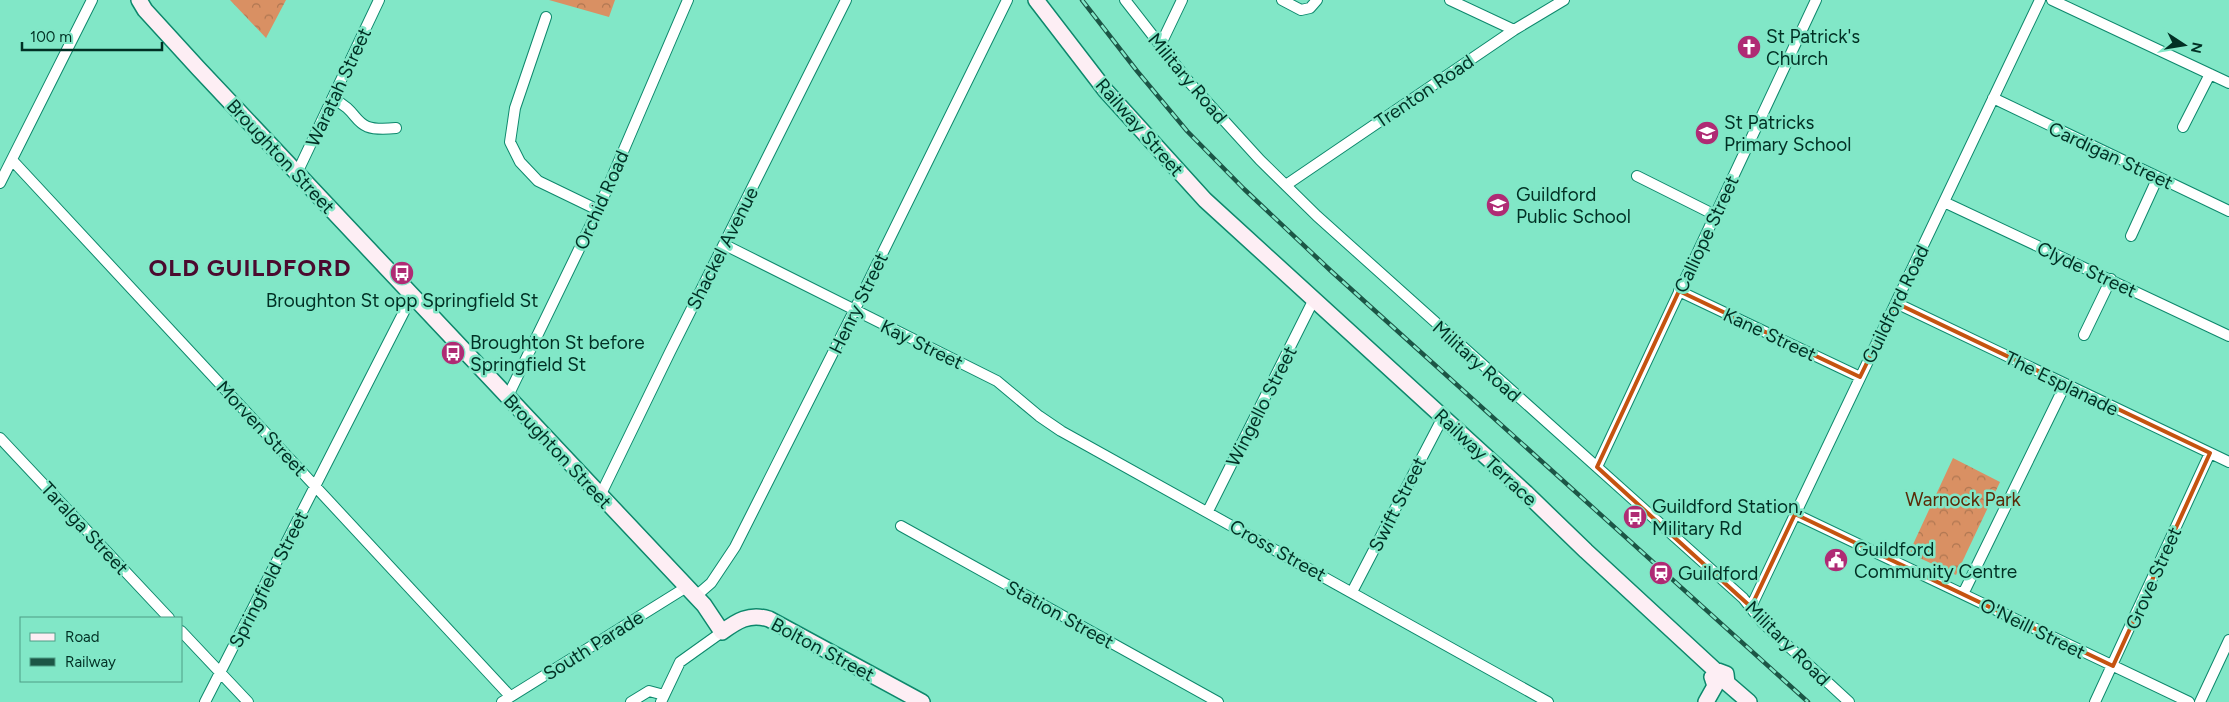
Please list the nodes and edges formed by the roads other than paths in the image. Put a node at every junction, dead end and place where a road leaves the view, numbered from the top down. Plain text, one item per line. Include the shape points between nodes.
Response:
1 (92, 0) edge
2 (128, 0) edge
3 (379, 0) edge
4 (688, 0) edge
5 (846, 0) edge
6 (1007, 0) edge
7 (1036, 0) edge
8 (1125, 0) edge
9 (1182, 0) edge
10 (1282, 0) edge
11 (1450, 0) edge
12 (1564, 0) edge
13 (1816, 0) edge
14 (2040, 0) edge
15 (2052, 0) edge
16 (1313, 4) edge
17 (142, 5) edge
18 (546, 17) dead end
19 (1514, 30) junction
20 (1160, 46) junction
21 (2210, 74) junction
22 (2229, 83) edge
23 (1993, 98) junction
24 (333, 99) junction
25 (2183, 127) dead end
26 (396, 128) dead end
27 (12, 160) junction
28 (297, 173) junction
29 (1637, 176) dead end
30 (2158, 177) junction
31 (0, 183) edge
32 (1286, 185) junction
33 (1944, 202) junction
34 (598, 210) junction
35 (2229, 211) edge
36 (1715, 215) junction
37 (2131, 236) dead end
38 (725, 245) junction
39 (1253, 245) joint
40 (2111, 280) junction
41 (1679, 292) junction
42 (412, 296) junction
43 (1314, 301) junction
44 (1896, 303) junction
45 (854, 311) junction
46 (2084, 335) dead end
47 (2229, 336) edge
48 (1860, 377) junction
49 (2064, 385) junction
50 (1011, 392) joint
51 (507, 398) junction
52 (1443, 417) junction
53 (0, 438) edge
54 (2210, 453) junction
55 (2228, 459) edge
56 (1597, 468) junction
57 (316, 486) junction
58 (600, 496) junction
59 (1208, 511) junction
60 (1795, 514) junction
61 (901, 526) dead end
62 (1352, 592) junction
63 (1963, 594) junction
64 (699, 601) junction
65 (1751, 607) junction
66 (168, 617) edge
67 (182, 632) edge
68 (722, 632) junction
69 (2229, 640) edge
70 (2113, 666) junction
71 (220, 673) junction
72 (1719, 680) junction
73 (662, 698) edge
74 (506, 699) edge
75 (206, 702) edge
76 (248, 702) edge
77 (631, 702) edge
78 (922, 702) edge
79 (1218, 702) edge
80 (1548, 702) edge
81 (1706, 702) edge
82 (1749, 702) edge
83 (1850, 702) edge
84 (2095, 702) edge
85 (2189, 702) edge
86 (2200, 702) edge

1 - 27 street
2 - 17 street, Broughton Street
3 - 24 street, Waratah Street
4 - 34 street, Orchid Road
5 - 38 street, Shackel Avenue
6 - 45 street, Henry Street
7 - 39 street, Railway Street via 1106,91 1205,200
8 - 20 street, Military Road
9 - 20 street
10 - 16 street via 1296,10
11 - 19 street
12 - 19 street, Trenton Road
13 - 36 street, Calliope Street
14 - 23 street, Guildford Road
15 - 21 street
17 - 28 street, Broughton Street
18 - 34 street via 514,108 510,142 520,162 538,181
19 - 32 street, Trenton Road
20 - 32 street, Military Road
21 - 22 street
21 - 25 street
23 - 30 street, Cardigan Street
23 - 33 street, Guildford Road
24 - 26 street via 366,127 379,130
24 - 28 street, Waratah Street
27 - 31 street
27 - 57 street, Morven Street
28 - 42 street, Broughton Street
29 - 36 street
30 - 35 street, Cardigan Street
30 - 37 street
32 - 56 street, Military Road
33 - 40 street, Clyde Street
33 - 44 street, Guildford Road
34 - 51 street, Orchid Road
36 - 41 street, Calliope Street
38 - 45 street, Kay Street
38 - 58 street, Shackel Avenue
39 - 43 street, Railway Terrace
40 - 46 street
40 - 47 street, Clyde Street
41 - 48 street, Kane Street
41 - 56 street, Calliope Street
42 - 51 street, Broughton Street
42 - 57 street, Springfield Street
43 - 52 street, Railway Terrace
43 - 59 street, Wingello Street
44 - 48 street, Guildford Road
44 - 49 street, The Esplanade
45 - 50 street, Kay Street via 997,381
45 - 64 street, Henry Street via 735,547
48 - 60 street, Guildford Road
49 - 54 street, The Esplanade
49 - 63 street
50 - 59 street, Cross Street via 1061,430
51 - 58 street, Broughton Street
52 - 62 street, Swift Street
52 - 72 street, Railway Terrace
53 - 66 street, Taralga Street
54 - 55 street, The Esplanade
54 - 70 street, Grove Street
56 - 65 street, Military Road
57 - 71 street, Springfield Street
57 - 74 street, Morven Street
58 - 64 street, Broughton Street
59 - 62 street, Cross Street
60 - 63 street, O'Neill Street
60 - 65 street, Guildford Road
61 - 79 street, Station Street
62 - 80 street, Cross Street
63 - 70 street, O'Neill Street
64 - 68 street, Broughton Street
64 - 74 street, South Parade
65 - 83 street, Military Road via 1762,622
67 - 71 street
68 - 73 street via 680,662
68 - 78 street, Bolton Street via 739,620 750,617 769,619
69 - 86 street
70 - 84 street, Grove Street
70 - 85 street, O'Neill Street
71 - 75 street, Springfield Street
71 - 76 street
72 - 81 street
72 - 82 street, Railway Terrace
73 - 77 street via 649,691

